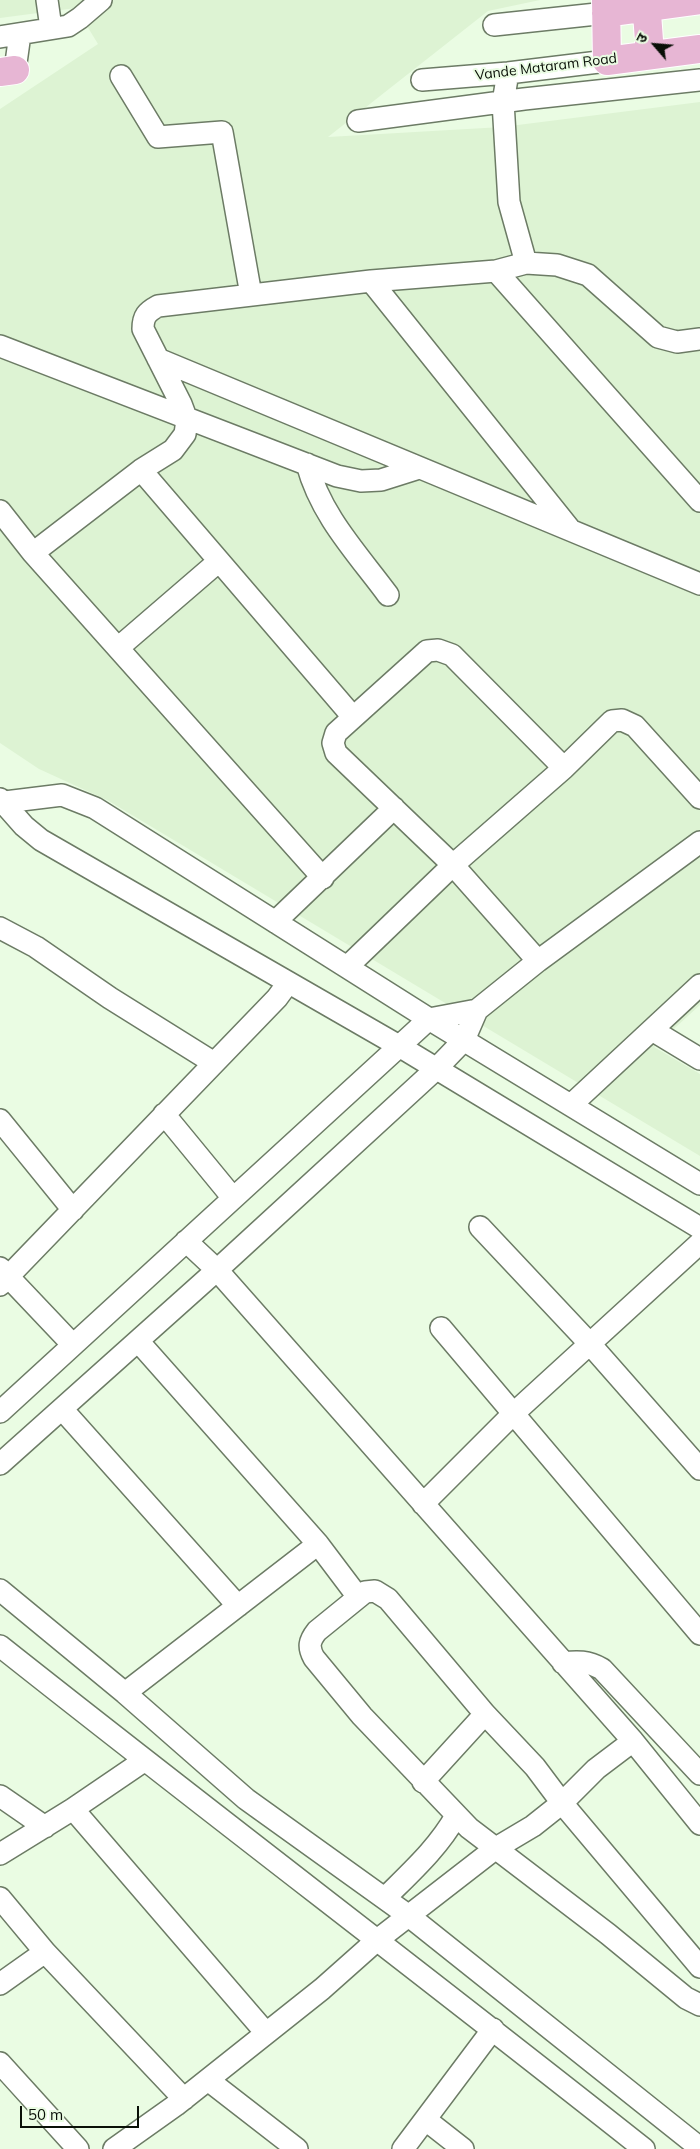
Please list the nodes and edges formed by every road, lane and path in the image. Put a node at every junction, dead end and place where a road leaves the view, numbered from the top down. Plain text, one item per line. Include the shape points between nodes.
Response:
1 (47, 0) edge
2 (101, 0) edge
3 (686, 1) edge
4 (646, 4) edge
5 (606, 6) edge
6 (494, 25) dead end
7 (52, 28) junction
8 (10, 35) edge
9 (700, 49) edge
10 (650, 54) junction
11 (607, 61) junction
12 (508, 73) junction
13 (5, 75) edge
14 (121, 76) dead end
15 (422, 80) dead end
16 (700, 80) edge
17 (503, 102) junction
18 (358, 120) dead end
19 (526, 263) junction
20 (496, 271) junction
21 (370, 281) junction
22 (251, 295) junction
23 (700, 339) edge
24 (0, 346) edge
25 (158, 360) junction
26 (185, 416) junction
27 (308, 464) junction
28 (420, 468) junction
29 (141, 470) junction
30 (700, 502) edge
31 (0, 511) edge
32 (570, 530) junction
33 (33, 552) junction
34 (219, 561) junction
35 (700, 584) edge
36 (388, 595) dead end
37 (118, 648) junction
38 (354, 717) junction
39 (564, 768) junction
40 (700, 798) edge
41 (2, 800) edge
42 (394, 808) junction
43 (700, 842) edge
44 (453, 865) junction
45 (323, 878) junction
46 (275, 922) junction
47 (0, 928) edge
48 (538, 961) junction
49 (347, 967) junction
50 (288, 983) junction
51 (700, 985) edge
52 (477, 1010) junction
53 (429, 1019) junction
54 (652, 1030) junction
55 (464, 1040) junction
56 (399, 1046) junction
57 (700, 1059) edge
58 (214, 1063) junction
59 (436, 1069) junction
60 (571, 1105) junction
61 (164, 1114) junction
62 (0, 1120) edge
63 (700, 1184) edge
64 (233, 1198) junction
65 (73, 1210) junction
66 (480, 1227) dead end
67 (700, 1228) edge
68 (186, 1241) junction
69 (700, 1242) edge
70 (217, 1270) junction
71 (3, 1277) edge
72 (441, 1328) dead end
73 (138, 1341) junction
74 (590, 1344) junction
75 (73, 1345) junction
76 (62, 1409) junction
77 (0, 1412) edge
78 (513, 1414) junction
79 (0, 1464) edge
80 (700, 1469) edge
81 (424, 1504) junction
82 (318, 1544) junction
83 (0, 1590) edge
84 (358, 1597) junction
85 (238, 1606) junction
86 (700, 1634) edge
87 (0, 1646) edge
88 (563, 1663) junction
89 (126, 1693) junction
90 (485, 1714) junction
91 (633, 1741) junction
92 (145, 1760) junction
93 (698, 1767) edge
94 (423, 1782) junction
95 (670, 1789) junction
96 (0, 1796) edge
97 (562, 1803) junction
98 (73, 1809) junction
99 (456, 1816) junction
100 (700, 1824) edge
101 (45, 1826) junction
102 (496, 1848) junction
103 (1, 1852) edge
104 (0, 1898) edge
105 (385, 1898) junction
106 (409, 1916) junction
107 (376, 1941) junction
108 (45, 1952) junction
109 (700, 1968) edge
110 (0, 1984) edge
111 (700, 2005) edge
112 (493, 2029) junction
113 (266, 2033) junction
114 (0, 2063) edge
115 (208, 2080) junction
116 (184, 2099) junction
117 (426, 2120) junction
118 (122, 2147) edge
119 (700, 2148) edge
120 (78, 2149) edge
121 (297, 2149) edge
122 (403, 2149) edge
123 (463, 2149) edge
124 (644, 2149) edge

1 - 7 street
2 - 7 street via 68,26
3 - 4 main road
4 - 5 main road
4 - 10 main road
5 - 6 street
5 - 11 main road
7 - 8 street
8 - 13 street
9 - 10 main road, Vande Mataram Road
10 - 11 main road, Vande Mataram Road
11 - 12 street, Vande Mataram Road
12 - 15 street, Vande Mataram Road
12 - 17 street
14 - 22 street via 158,136 222,132
16 - 17 street
17 - 18 street
17 - 19 street via 509,202
19 - 20 street
19 - 23 street via 557,265 588,275 658,337 677,342
20 - 21 street
20 - 30 street
21 - 22 street
21 - 32 street
22 - 25 street via 158,306 147,312 143,329
24 - 26 street
25 - 26 street
25 - 28 street
26 - 27 street
26 - 29 street via 185,434 173,450
27 - 28 street via 337,476 361,481 381,480
27 - 36 street via 320,501
28 - 32 street
29 - 33 street
29 - 34 street
31 - 33 street
32 - 35 street
33 - 37 street
34 - 37 street
34 - 38 street
37 - 45 street
38 - 39 street via 427,652 438,650 452,655
38 - 42 street via 336,733 333,744 336,753
39 - 40 street via 612,721 622,720 635,726
39 - 44 street
41 - 46 street via 62,795 95,808
41 - 50 street via 41,840
42 - 44 street
42 - 45 street
43 - 48 street
44 - 48 street
44 - 49 street
45 - 46 street
46 - 49 street
47 - 58 street via 36,947
48 - 52 street
49 - 53 street
50 - 56 street
50 - 58 street
51 - 54 street
52 - 53 street
52 - 55 street
53 - 55 street
53 - 56 street
54 - 57 street
54 - 60 street
55 - 59 street
55 - 60 street
56 - 59 street
56 - 64 street
58 - 61 street
59 - 67 street
59 - 70 street
60 - 63 street
61 - 64 street
61 - 65 street
62 - 65 street
64 - 68 street
65 - 71 street
66 - 74 street
68 - 70 street
68 - 75 street
69 - 74 street
70 - 73 street
70 - 81 street
71 - 75 street
72 - 78 street
73 - 76 street
73 - 82 street
74 - 78 street
74 - 80 street
75 - 77 street
76 - 79 street
76 - 85 street
78 - 81 street
78 - 86 street
81 - 88 street
82 - 84 street
82 - 85 street
83 - 89 street
84 - 90 street via 369,1590 388,1599
84 - 94 street via 317,1631 309,1649 362,1716
85 - 89 street
87 - 92 street
88 - 91 street
88 - 93 street via 579,1661 602,1669
89 - 105 street via 246,1799
90 - 94 street
90 - 97 street via 535,1767
91 - 95 street
91 - 97 street via 596,1769
92 - 98 street
92 - 107 street
93 - 95 street
94 - 99 street
95 - 100 street
96 - 101 street
97 - 102 street via 533,1826
97 - 109 street
98 - 101 street
98 - 113 street
99 - 102 street
99 - 105 street via 428,1856
101 - 103 street
102 - 106 street
102 - 111 street via 686,1998
104 - 108 street
105 - 106 street
106 - 107 street
106 - 119 street
107 - 112 street
107 - 113 street
108 - 110 street
108 - 116 street
112 - 117 street
112 - 124 street
113 - 115 street
114 - 120 street
115 - 116 street
115 - 121 street
116 - 118 street
117 - 122 street
117 - 123 street

